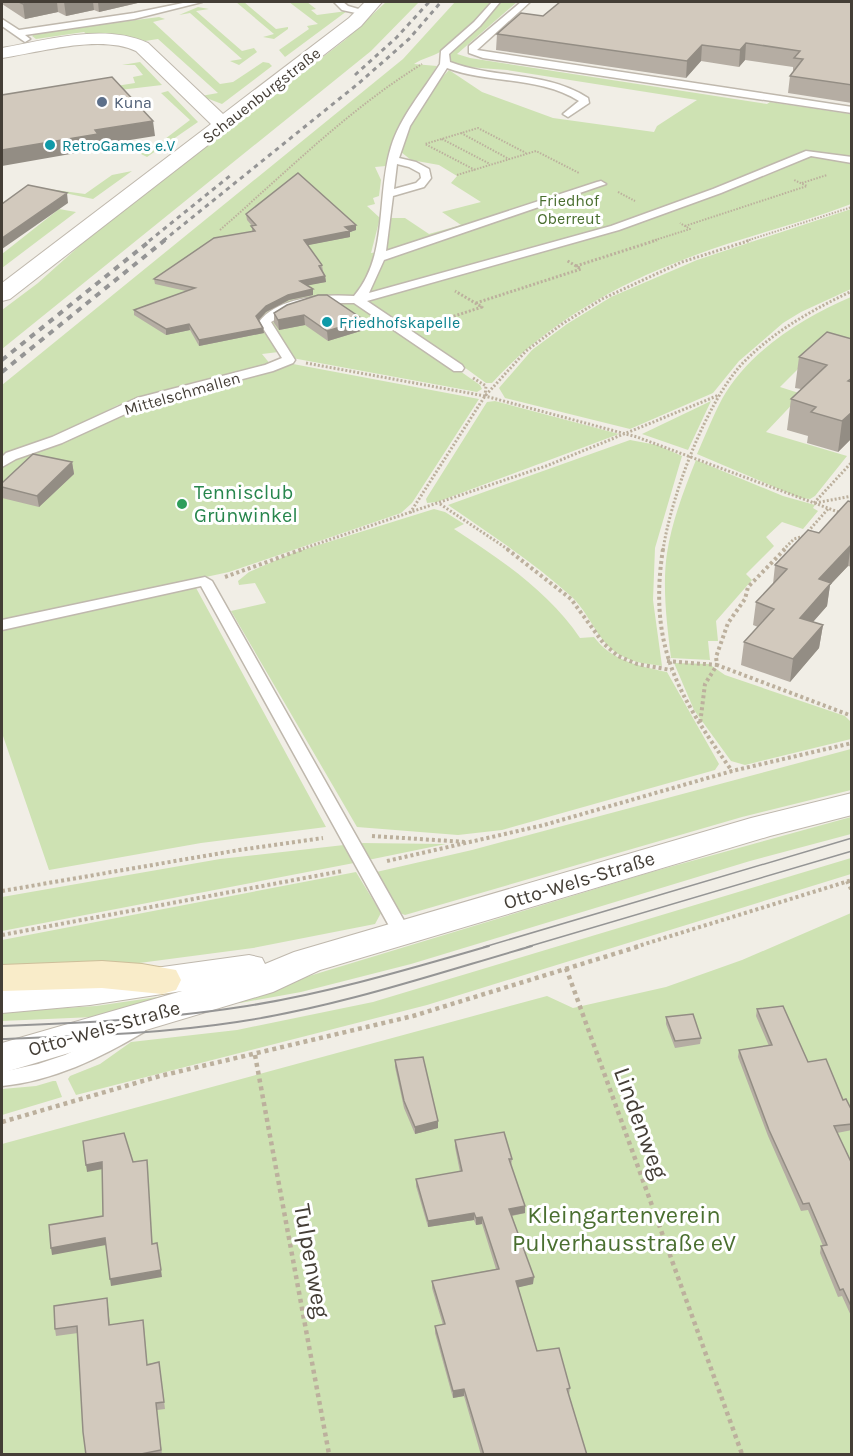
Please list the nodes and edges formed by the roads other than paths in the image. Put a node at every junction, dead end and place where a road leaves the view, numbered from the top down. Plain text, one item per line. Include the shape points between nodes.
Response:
1 (198, 2) edge
2 (338, 2) edge
3 (496, 2) edge
4 (526, 2) edge
5 (370, 7) edge
6 (2, 22) edge
7 (18, 33) junction
8 (37, 48) junction
9 (2, 54) edge
10 (444, 62) junction
11 (852, 110) edge
12 (568, 114) dead end
13 (223, 125) junction
14 (392, 160) junction
15 (852, 160) edge
16 (601, 184) dead end
17 (387, 194) junction
18 (378, 258) junction
19 (2, 294) edge
20 (357, 300) junction
21 (458, 368) road end
22 (2, 463) edge
23 (2, 625) edge
24 (852, 804) edge
25 (402, 933) junction
26 (2, 978) edge
27 (167, 994) junction
28 (2, 999) edge
29 (2, 1058) edge
30 (2, 1079) edge

1 - 7 lane
2 - 5 lane via 345,8
3 - 10 lane via 444,53
4 - 11 lane via 472,51
5 - 13 street, Schauenburgstraße
6 - 7 lane
7 - 8 lane
8 - 9 street
8 - 13 street via 104,39 132,41
10 - 12 lane via 577,94 584,103
10 - 14 lane via 400,135
13 - 19 street, Schauenburgstraße
14 - 17 lane
14 - 17 lane via 419,167 426,178 420,185
15 - 20 lane via 810,153 615,228
16 - 18 lane
17 - 18 lane
18 - 20 lane via 367,292
20 - 21 lane
20 - 22 lane, Mittelschmallen via 321,298 267,318 265,322 286,355 269,368 142,402
23 - 25 lane via 205,581
24 - 25 street, Otto-Wels-Straße via 763,826
25 - 27 street, Otto-Wels-Straße via 307,961 259,982
26 - 27 main road via 131,975
27 - 28 street, Otto-Wels-Straße via 90,991
27 - 29 street, Otto-Wels-Straße via 82,1036
27 - 30 lane via 93,1052 60,1066

